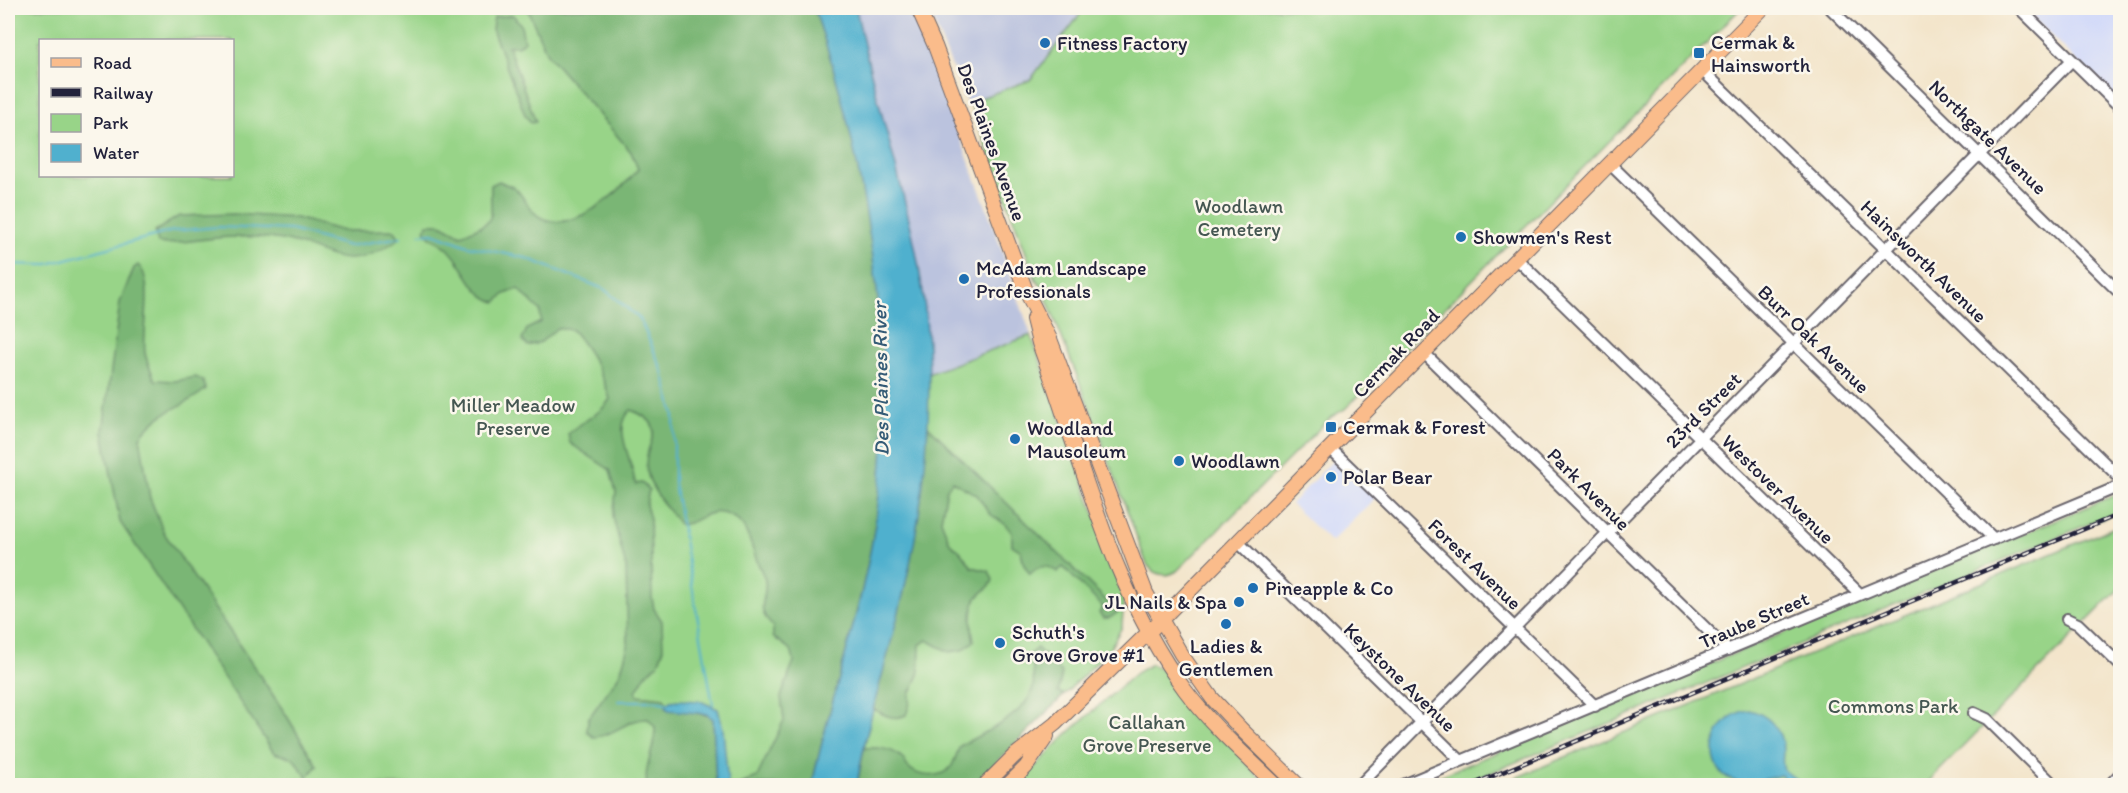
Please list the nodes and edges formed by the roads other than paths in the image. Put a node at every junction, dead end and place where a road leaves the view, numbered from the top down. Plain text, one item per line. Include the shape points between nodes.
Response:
1 (918, 8) edge
2 (1763, 8) edge
3 (1830, 8) edge
4 (2019, 8) edge
5 (2072, 60) junction
6 (1702, 70) junction
7 (2121, 107) edge
8 (1980, 154) junction
9 (1610, 164) junction
10 (1887, 250) junction
11 (1517, 259) junction
12 (1026, 291) junction
13 (2121, 293) edge
14 (1794, 344) junction
15 (1424, 353) junction
16 (1700, 438) junction
17 (1330, 448) junction
18 (2121, 478) edge
19 (2121, 486) edge
20 (1608, 533) junction
21 (1994, 539) junction
22 (1238, 542) junction
23 (1860, 594) junction
24 (2067, 619) dead end
25 (1161, 620) junction
26 (1514, 627) junction
27 (1150, 631) junction
28 (1728, 650) junction
29 (2121, 664) edge
30 (1595, 706) junction
31 (1974, 713) dead end
32 (1421, 722) junction
33 (1055, 724) junction
34 (1461, 761) junction
35 (2121, 774) edge
36 (984, 786) edge
37 (1007, 786) edge
38 (1277, 786) edge
39 (1299, 786) edge
40 (1359, 786) edge
41 (1401, 786) edge
42 (2055, 786) edge
43 (2109, 786) edge

1 - 12 main road, Des Plaines Avenue
2 - 6 main road, Cermak Road
3 - 8 street, Northgate Avenue
4 - 5 street
5 - 7 street
5 - 8 street, 23rd Street
6 - 9 main road, Cermak Road
6 - 10 street, Hainsworth Avenue
8 - 10 street, 23rd Street
8 - 13 street, Northgate Avenue
9 - 11 main road, Cermak Road
9 - 14 street, Burr Oak Avenue
10 - 14 street, 23rd Street
10 - 18 street, Hainsworth Avenue
11 - 15 main road, Cermak Road
11 - 16 street, Westover Avenue
12 - 25 main road, Des Plaines Avenue via 1050,339 1139,577
12 - 27 main road, Des Plaines Avenue via 1039,343 1120,573
14 - 16 street, 23rd Street
14 - 21 street, Burr Oak Avenue
15 - 17 main road, Cermak Road
15 - 20 street, Park Avenue
16 - 20 street, 23rd Street
16 - 23 street, Westover Avenue
17 - 22 main road, Cermak Road
17 - 26 street, Forest Avenue
19 - 21 street, Traube Street
20 - 26 street, 23rd Street
20 - 28 street, Park Avenue
21 - 23 street, Traube Street
22 - 25 main road, Cermak Road
22 - 32 street, Keystone Avenue
23 - 28 street, Traube Street
24 - 29 street via 2078,624
25 - 27 main road, Cermak Road
25 - 39 main road, Des Plaines Avenue via 1212,698
26 - 30 street, Forest Avenue
26 - 32 street, 23rd Street
27 - 33 main road, Cermak Road
27 - 38 main road, Des Plaines Avenue via 1190,696
28 - 30 street, Traube Street
30 - 34 street, Traube Street
31 - 42 street via 1987,719
32 - 34 street, Keystone Avenue
32 - 40 street, 23rd Street
33 - 36 main road, Cermak Road
33 - 37 main road, Cermak Road via 1026,767
34 - 41 street, Traube Street
35 - 43 street

